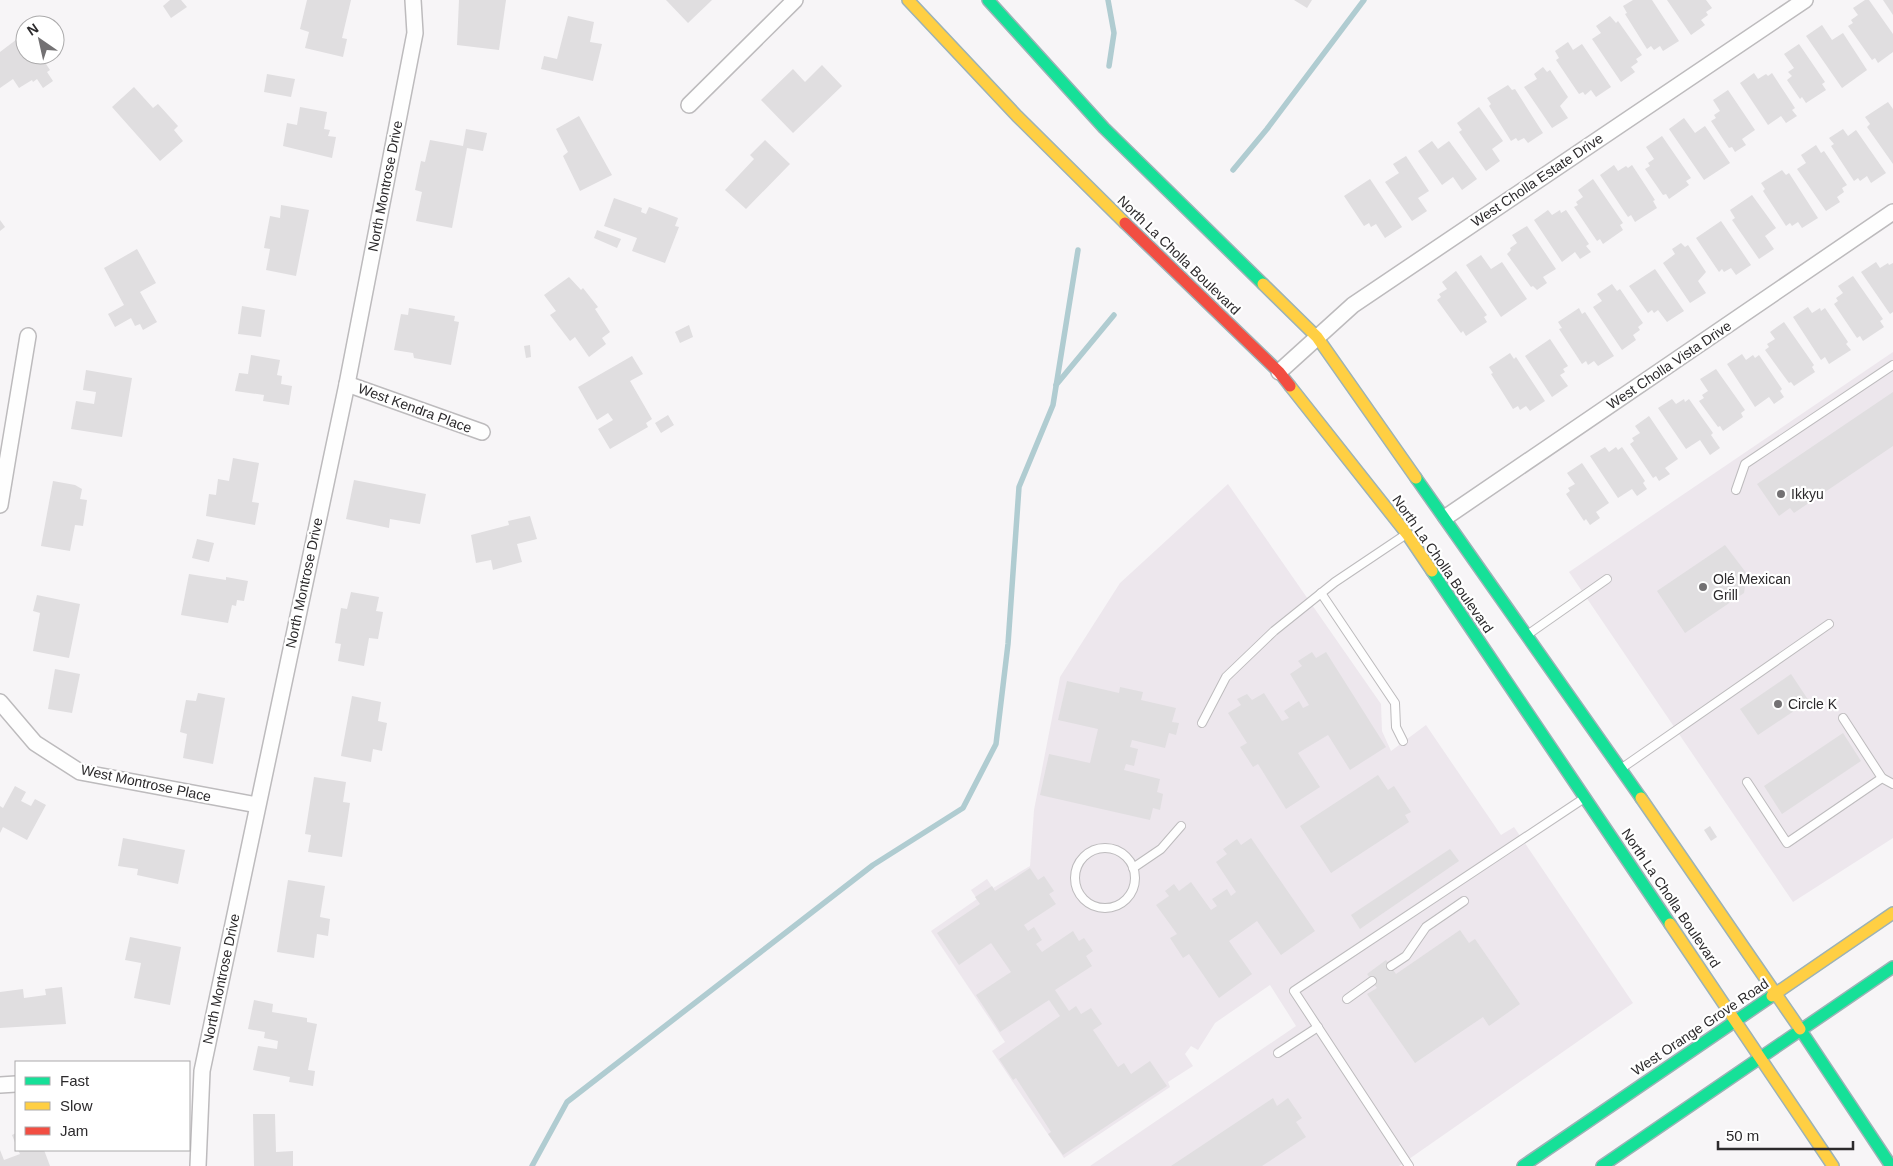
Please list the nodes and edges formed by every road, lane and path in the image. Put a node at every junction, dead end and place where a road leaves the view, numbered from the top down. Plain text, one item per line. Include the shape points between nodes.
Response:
1 (414, 0) edge
2 (795, 0) edge
3 (908, 0) edge
4 (988, 0) edge
5 (1805, 0) edge
6 (689, 105) dead end
7 (1893, 212) edge
8 (28, 336) dead end
9 (1317, 337) junction
10 (1893, 365) edge
11 (1279, 372) junction
12 (347, 384) junction
13 (482, 432) dead end
14 (1736, 490) dead end
15 (0, 504) edge
16 (1446, 517) junction
17 (1407, 534) junction
18 (1607, 579) dead end
19 (1321, 593) junction
20 (1829, 624) dead end
21 (1526, 636) junction
22 (0, 702) edge
23 (1842, 718) dead end
24 (1202, 722) dead end
25 (1403, 741) dead end
26 (1621, 769) junction
27 (1882, 778) junction
28 (1746, 782) dead end
29 (1893, 784) edge
30 (1584, 798) junction
31 (257, 805) junction
32 (1181, 826) dead end
33 (1133, 868) junction
34 (1464, 901) dead end
35 (1893, 913) edge
36 (1391, 966) dead end
37 (1893, 968) edge
38 (1372, 981) dead end
39 (1775, 994) junction
40 (1347, 999) dead end
41 (1737, 1021) junction
42 (1318, 1027) junction
43 (1802, 1031) junction
44 (1278, 1053) dead end
45 (1762, 1059) junction
46 (195, 1071) edge
47 (15, 1084) edge
48 (0, 1085) edge
49 (198, 1166) edge
50 (1409, 1166) edge
51 (1523, 1166) edge
52 (1602, 1166) edge
53 (1833, 1166) edge
54 (1891, 1166) edge

1 - 12 street, North Montrose Drive via 415,33
2 - 6 street
3 - 11 main road, North La Cholla Boulevard via 1080,178
4 - 9 main road, North La Cholla Boulevard via 1104,128
5 - 9 street, West Cholla Estate Drive via 1353,305
7 - 16 street, West Cholla Vista Drive
8 - 15 street
9 - 11 street, West Cholla Estate Drive
9 - 16 main road, North La Cholla Boulevard
10 - 14 lane via 1745,464
11 - 17 main road, North La Cholla Boulevard
12 - 13 street, West Kendra Place
12 - 31 street, North Montrose Drive
16 - 21 main road, North La Cholla Boulevard
17 - 19 lane
17 - 30 main road, North La Cholla Boulevard
18 - 21 lane
19 - 24 lane via 1274,631 1226,677
19 - 25 lane via 1395,703 1396,727
20 - 26 lane
21 - 26 main road, North La Cholla Boulevard
22 - 31 street, West Montrose Place via 35,743 80,772
23 - 27 lane
26 - 39 main road, North La Cholla Boulevard
27 - 28 lane via 1787,843
27 - 29 lane
30 - 41 main road, North La Cholla Boulevard
30 - 42 lane via 1294,991
31 - 46 street, North Montrose Drive
32 - 33 lane via 1161,849
33 - 33 lane via 1122,853 1113,849 1095,850 1086,854 1076,870 1077,889 1082,898 1100,908 1120,904 1133,888
34 - 36 lane via 1426,927 1406,956
35 - 39 main road, West Orange Grove Road
37 - 43 main road
38 - 40 lane
39 - 41 main road, West Orange Grove Road
39 - 43 main road, North La Cholla Boulevard
41 - 45 main road, North La Cholla Boulevard
41 - 51 main road, West Orange Grove Road
42 - 44 lane
42 - 50 lane
43 - 45 main road
43 - 54 main road, North La Cholla Boulevard
45 - 52 main road
45 - 53 main road, North La Cholla Boulevard
46 - 49 street, North Montrose Drive
47 - 48 street

